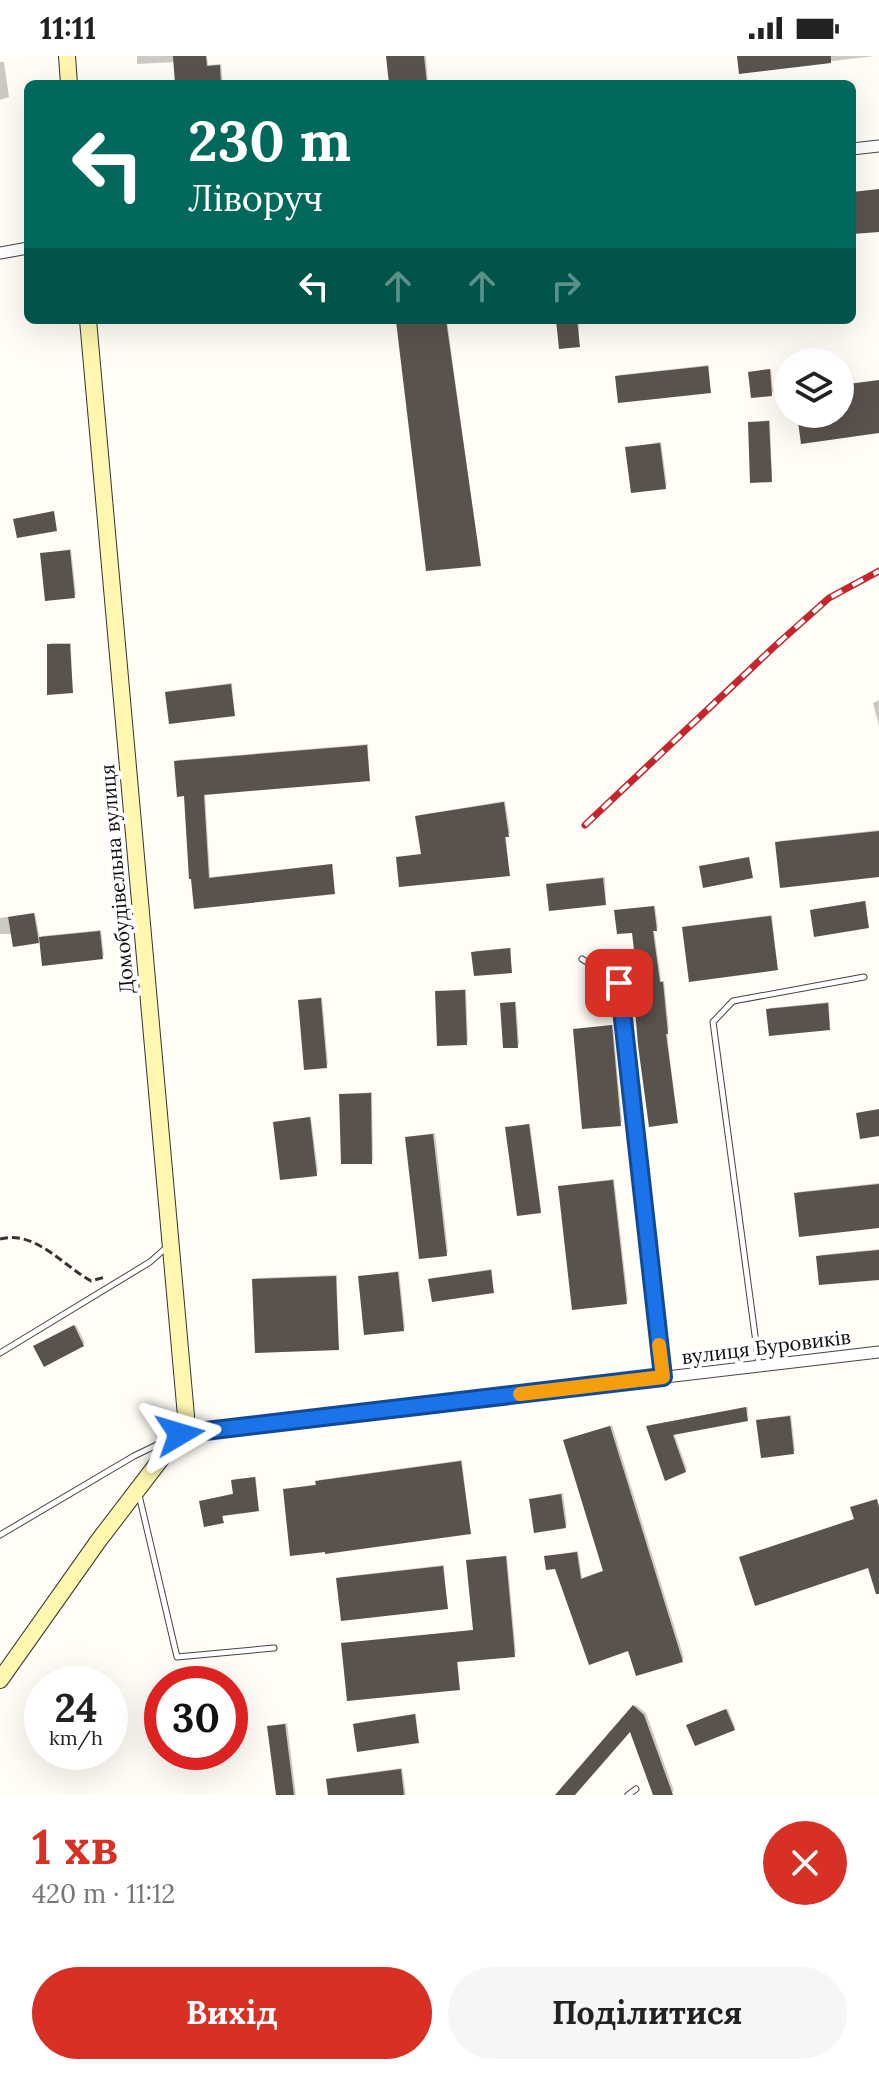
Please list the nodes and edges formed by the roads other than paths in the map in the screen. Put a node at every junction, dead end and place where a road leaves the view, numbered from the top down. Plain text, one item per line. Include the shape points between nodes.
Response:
1 (67, 56) edge
2 (69, 80) edge
3 (879, 146) edge
4 (856, 149) edge
5 (24, 249) edge
6 (0, 253) edge
7 (88, 324) edge
8 (582, 959) dead end
9 (864, 977) dead end
10 (169, 1246) junction
11 (879, 1352) edge
12 (0, 1353) edge
13 (759, 1366) junction
14 (663, 1377) junction
15 (180, 1434) junction
16 (138, 1490) junction
17 (0, 1535) edge
18 (274, 1648) dead end
19 (0, 1680) edge
20 (636, 1789) dead end
21 (628, 1795) edge

1 - 2 street
3 - 4 street
5 - 6 street
7 - 10 street, Домобудівельна вулиця
8 - 14 lane via 619,983
9 - 13 lane via 733,1001 713,1022
10 - 12 lane
10 - 15 street, Домобудівельна вулиця via 185,1390
11 - 13 street, вулиця Буровиків
13 - 14 street, вулиця Буровиків
14 - 15 street, вулиця Буровиків
15 - 16 street
15 - 17 lane
16 - 18 lane via 177,1657
16 - 19 street
20 - 21 lane

